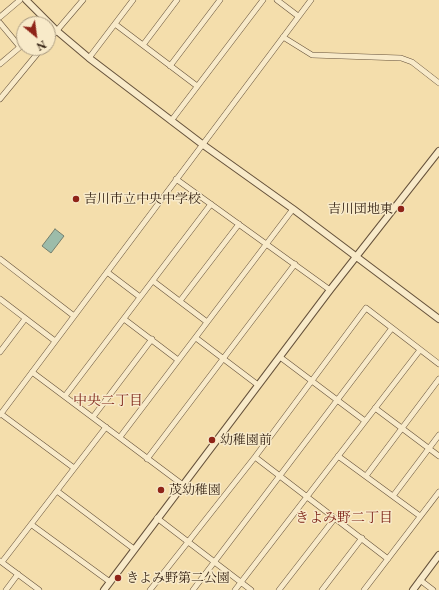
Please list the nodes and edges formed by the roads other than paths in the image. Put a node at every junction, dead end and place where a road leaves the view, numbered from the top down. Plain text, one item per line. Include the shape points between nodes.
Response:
1 (20, 0) edge
2 (26, 0) edge
3 (83, 0) edge
4 (133, 0) edge
5 (177, 0) edge
6 (220, 0) edge
7 (263, 0) edge
8 (277, 0) edge
9 (310, 0) edge
10 (298, 16) junction
11 (0, 17) edge
12 (0, 23) edge
13 (115, 24) junction
14 (57, 31) junction
15 (283, 37) junction
16 (143, 45) junction
17 (35, 56) edge
18 (89, 58) junction
19 (0, 64) edge
20 (170, 66) junction
21 (439, 83) edge
22 (197, 86) junction
23 (0, 99) edge
24 (171, 121) junction
25 (202, 144) junction
26 (439, 151) edge
27 (176, 179) junction
28 (211, 204) junction
29 (293, 209) junction
30 (238, 224) junction
31 (266, 244) junction
32 (357, 256) junction
33 (0, 259) edge
34 (295, 264) junction
35 (107, 272) junction
36 (153, 281) junction
37 (330, 290) junction
38 (140, 297) junction
39 (0, 299) edge
40 (180, 302) junction
41 (74, 316) junction
42 (438, 317) edge
43 (124, 318) junction
44 (25, 319) junction
45 (207, 322) junction
46 (392, 328) junction
47 (196, 338) junction
48 (152, 339) junction
49 (55, 341) junction
50 (420, 350) junction
51 (0, 352) edge
52 (280, 356) junction
53 (223, 359) junction
54 (178, 360) junction
55 (439, 364) edge
56 (32, 372) junction
57 (439, 378) edge
58 (312, 380) junction
59 (258, 385) junction
60 (65, 396) junction
61 (338, 400) junction
62 (375, 408) junction
63 (0, 414) edge
64 (93, 417) junction
65 (366, 421) junction
66 (106, 427) junction
67 (402, 428) junction
68 (439, 435) edge
69 (120, 438) junction
70 (429, 448) junction
71 (338, 456) junction
72 (439, 456) edge
73 (255, 457) junction
74 (148, 459) junction
75 (74, 468) junction
76 (281, 476) junction
77 (366, 476) junction
78 (183, 485) junction
79 (57, 490) junction
80 (439, 492) edge
81 (307, 496) junction
82 (393, 496) junction
83 (420, 516) junction
84 (157, 518) junction
85 (335, 518) junction
86 (32, 525) junction
87 (362, 538) junction
88 (187, 541) junction
89 (134, 549) junction
90 (439, 555) edge
91 (388, 559) junction
92 (1, 561) edge
93 (215, 561) junction
94 (18, 574) junction
95 (420, 580) junction
96 (110, 582) junction
97 (241, 582) junction
98 (6, 590) edge
99 (40, 590) edge
100 (104, 590) edge
101 (150, 590) edge
102 (193, 590) edge
103 (235, 590) edge
104 (251, 590) edge
105 (279, 590) edge
106 (322, 590) edge
107 (364, 590) edge
108 (413, 590) edge
109 (433, 590) edge

1 - 11 street
2 - 14 street
3 - 14 street
4 - 13 street
5 - 16 street
6 - 20 street
7 - 22 street
8 - 10 street
9 - 10 street
10 - 15 street
12 - 19 street via 20,47
13 - 16 street
13 - 18 street
14 - 18 street
15 - 21 street via 312,55 401,58 412,62
15 - 25 street
16 - 20 street
17 - 23 street
18 - 24 street
20 - 22 street
22 - 24 street
24 - 25 street
25 - 27 street
25 - 29 street
26 - 32 street
27 - 28 street
27 - 35 street
28 - 30 street
28 - 36 street
29 - 31 street
29 - 32 street
30 - 31 street
30 - 40 street
31 - 34 street
31 - 45 street
32 - 37 street
32 - 42 street
33 - 41 street
34 - 37 street
34 - 53 street
35 - 38 street
35 - 41 street
36 - 38 street
36 - 40 street
37 - 52 street
38 - 43 street
39 - 44 street
40 - 45 street
41 - 49 street
43 - 48 street
43 - 60 street
44 - 49 street
44 - 51 street
45 - 47 street
46 - 50 street
46 - 58 street via 366,308
46 - 61 street
47 - 53 street
47 - 54 street
48 - 54 street
48 - 64 street
49 - 56 street
50 - 55 street
50 - 62 street
52 - 58 street
52 - 59 street
53 - 59 street
53 - 74 street
54 - 69 street
56 - 60 street
56 - 63 street
57 - 67 street
58 - 61 street
58 - 73 street
59 - 78 street
60 - 64 street
61 - 65 street
61 - 76 street
62 - 65 street
62 - 67 street
63 - 75 street
64 - 66 street
65 - 71 street
66 - 69 street
66 - 75 street
67 - 70 street
67 - 77 street
68 - 70 street
69 - 74 street
70 - 72 street
70 - 82 street
71 - 77 street
71 - 81 street
73 - 76 street
73 - 88 street
74 - 78 street
75 - 79 street
76 - 81 street
76 - 93 street
77 - 82 street
78 - 84 street
79 - 86 street
79 - 89 street
80 - 83 street
81 - 85 street
81 - 97 street
82 - 83 street
83 - 91 street
84 - 88 street
84 - 89 street
85 - 87 street
85 - 105 street
86 - 92 street
86 - 96 street
87 - 91 street
87 - 106 street
88 - 93 street
88 - 101 street
89 - 96 street
90 - 95 street
91 - 107 street
92 - 94 street
93 - 97 street
93 - 102 street
94 - 98 street
94 - 99 street
95 - 108 street
95 - 109 street
96 - 100 street
97 - 103 street
97 - 104 street

